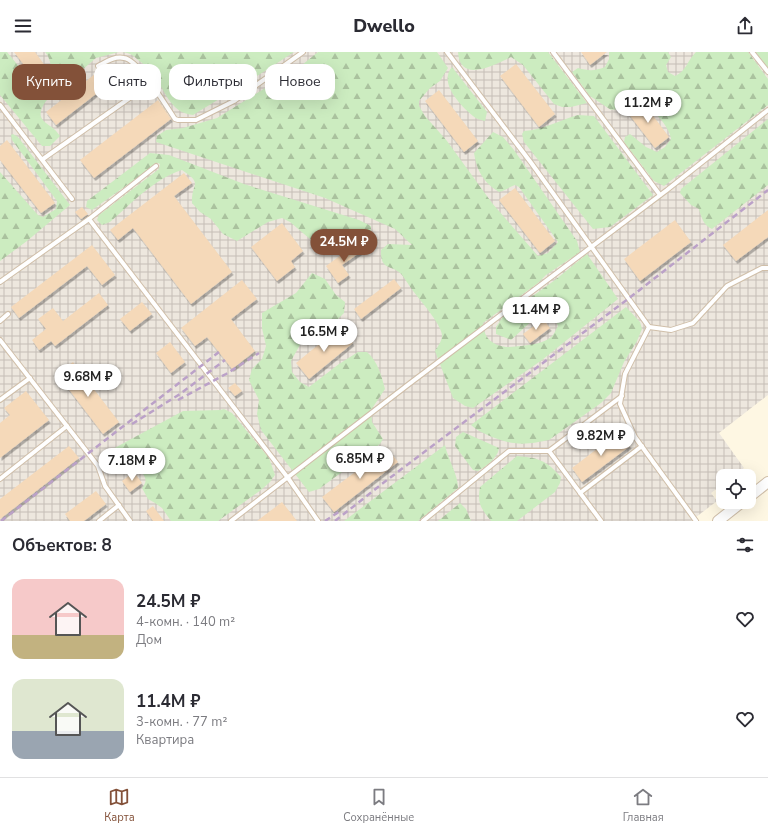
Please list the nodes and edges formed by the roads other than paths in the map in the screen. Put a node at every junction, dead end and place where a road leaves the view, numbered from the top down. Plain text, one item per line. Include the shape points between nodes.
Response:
1 (303, 52) edge
2 (447, 52) edge
3 (552, 52) edge
4 (752, 52) edge
5 (102, 64) edge
6 (134, 64) edge
7 (768, 72) edge
8 (161, 99) edge
9 (126, 100) edge
10 (0, 104) edge
11 (768, 110) edge
12 (43, 160) junction
13 (156, 166) dead end
14 (660, 195) junction
15 (72, 199) dead end
16 (89, 219) junction
17 (592, 247) junction
18 (768, 268) edge
19 (0, 282) edge
20 (8, 314) dead end
21 (0, 321) edge
22 (649, 327) junction
23 (0, 340) edge
24 (30, 378) junction
25 (622, 396) junction
26 (0, 400) edge
27 (67, 426) junction
28 (642, 446) junction
29 (549, 451) junction
30 (288, 478) junction
31 (0, 479) edge
32 (768, 482) edge
33 (756, 491) edge
34 (580, 493) junction
35 (119, 505) junction
36 (733, 509) edge
37 (99, 521) edge
38 (130, 521) edge
39 (231, 521) edge
40 (318, 521) edge
41 (423, 521) edge
42 (601, 521) edge
43 (696, 521) edge
44 (718, 521) edge

1 - 8 lane via 234,101 196,120 175,119
2 - 17 lane
3 - 14 lane
4 - 7 lane
5 - 6 lane via 112,58 125,58
9 - 12 lane
10 - 12 lane
11 - 14 lane
12 - 15 lane
13 - 16 lane
14 - 17 lane
16 - 19 lane
16 - 30 lane
17 - 22 lane
17 - 30 lane
18 - 22 lane via 762,268 726,286 693,323 672,330
20 - 21 lane
22 - 25 lane via 625,374
23 - 24 lane
24 - 26 lane
24 - 27 lane
25 - 28 lane via 620,404 635,438
25 - 29 lane
27 - 31 lane
27 - 35 lane via 98,466 105,486
28 - 34 lane
28 - 43 lane
29 - 34 lane
29 - 41 lane via 509,451
30 - 39 lane
30 - 40 lane
32 - 33 street
34 - 42 lane
35 - 37 lane
35 - 38 lane
36 - 44 street

